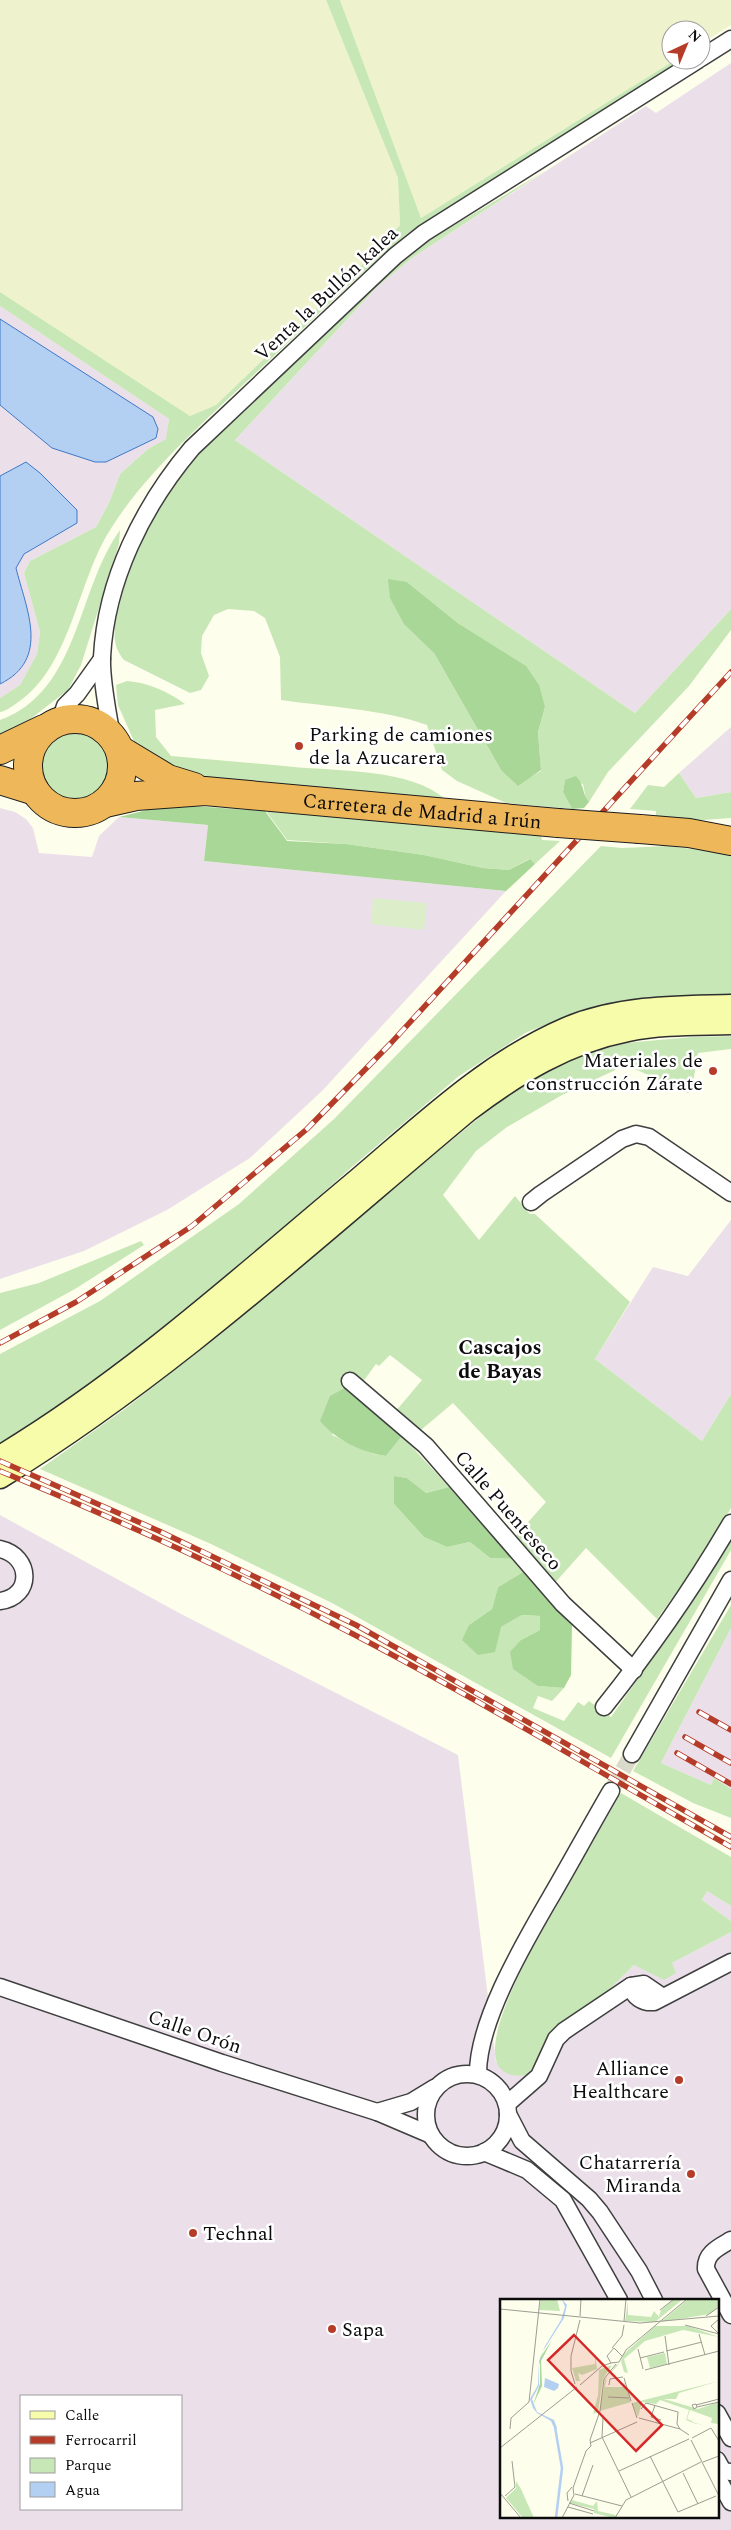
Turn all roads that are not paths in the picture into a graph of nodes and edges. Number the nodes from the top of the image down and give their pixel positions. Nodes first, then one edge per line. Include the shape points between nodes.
1 (731, 39) edge
2 (711, 52) edge
3 (682, 70) edge
4 (102, 659) junction
5 (55, 723) junction
6 (116, 743) junction
7 (0, 750) edge
8 (0, 780) edge
9 (205, 790) junction
10 (35, 791) junction
11 (105, 802) junction
12 (731, 827) edge
13 (689, 833) junction
14 (731, 841) edge
15 (731, 1006) edge
16 (731, 1023) edge
17 (731, 1193) edge
18 (531, 1202) dead end
19 (350, 1381) dead end
20 (0, 1456) edge
21 (0, 1477) edge
22 (731, 1523) edge
23 (0, 1549) edge
24 (731, 1580) edge
25 (0, 1600) edge
26 (634, 1670) junction
27 (604, 1707) dead end
28 (632, 1754) tunnel mouth
29 (611, 1791) tunnel mouth
30 (731, 1962) edge
31 (0, 1987) edge
32 (478, 2075) junction
33 (438, 2086) junction
34 (508, 2109) junction
35 (377, 2112) junction
36 (431, 2135) junction
37 (484, 2152) junction
38 (731, 2240) edge
39 (618, 2299) edge
40 (653, 2299) edge
41 (731, 2315) edge
42 (722, 2418) edge
43 (731, 2438) edge
44 (718, 2462) edge
45 (731, 2472) edge
46 (718, 2479) edge
47 (731, 2502) edge

1 - 2 street, Venta la Bullón kalea
3 - 4 street, Venta la Bullón kalea via 424,233 395,256 198,441 168,476 144,515 114,589
4 - 5 street
4 - 6 street
5 - 6 highway via 74,718 88,720 98,724
5 - 7 highway
5 - 10 highway via 36,738 28,755 28,774
6 - 9 highway via 168,779
6 - 11 highway via 122,759 120,779
8 - 10 highway
9 - 11 highway
9 - 13 highway, Carretera de Madrid a Irún, bridge
10 - 11 highway via 54,809 72,813 89,811
12 - 13 highway
13 - 14 highway
15 - 20 street via 670,1008 609,1016 568,1029 509,1059 456,1097 174,1333 82,1402
16 - 21 street via 629,1030 582,1042 532,1066 468,1110 160,1366 69,1433
17 - 18 street via 649,1137 636,1134 622,1140
19 - 26 street, Calle Puenteseco via 426,1446 563,1604
22 - 26 street via 699,1577
23 - 25 street via 16,1556 24,1578 17,1593
24 - 28 street
26 - 27 street
29 - 32 street via 516,1959 482,2042
30 - 34 street via 663,1997 644,1984 631,1986 564,2031 556,2039 539,2076
31 - 35 street, Calle Orón
32 - 33 street via 449,2077
32 - 34 street via 496,2086
33 - 35 street via 411,2102
33 - 36 street via 428,2100 426,2118
34 - 37 street via 506,2130 497,2143
34 - 40 street via 522,2141 600,2212
35 - 36 street, Calle Orón
36 - 37 street via 454,2154 469,2156
37 - 39 street via 527,2170 563,2200
38 - 41 street via 707,2257 706,2269
42 - 43 street
44 - 45 street via 723,2471
46 - 47 street

